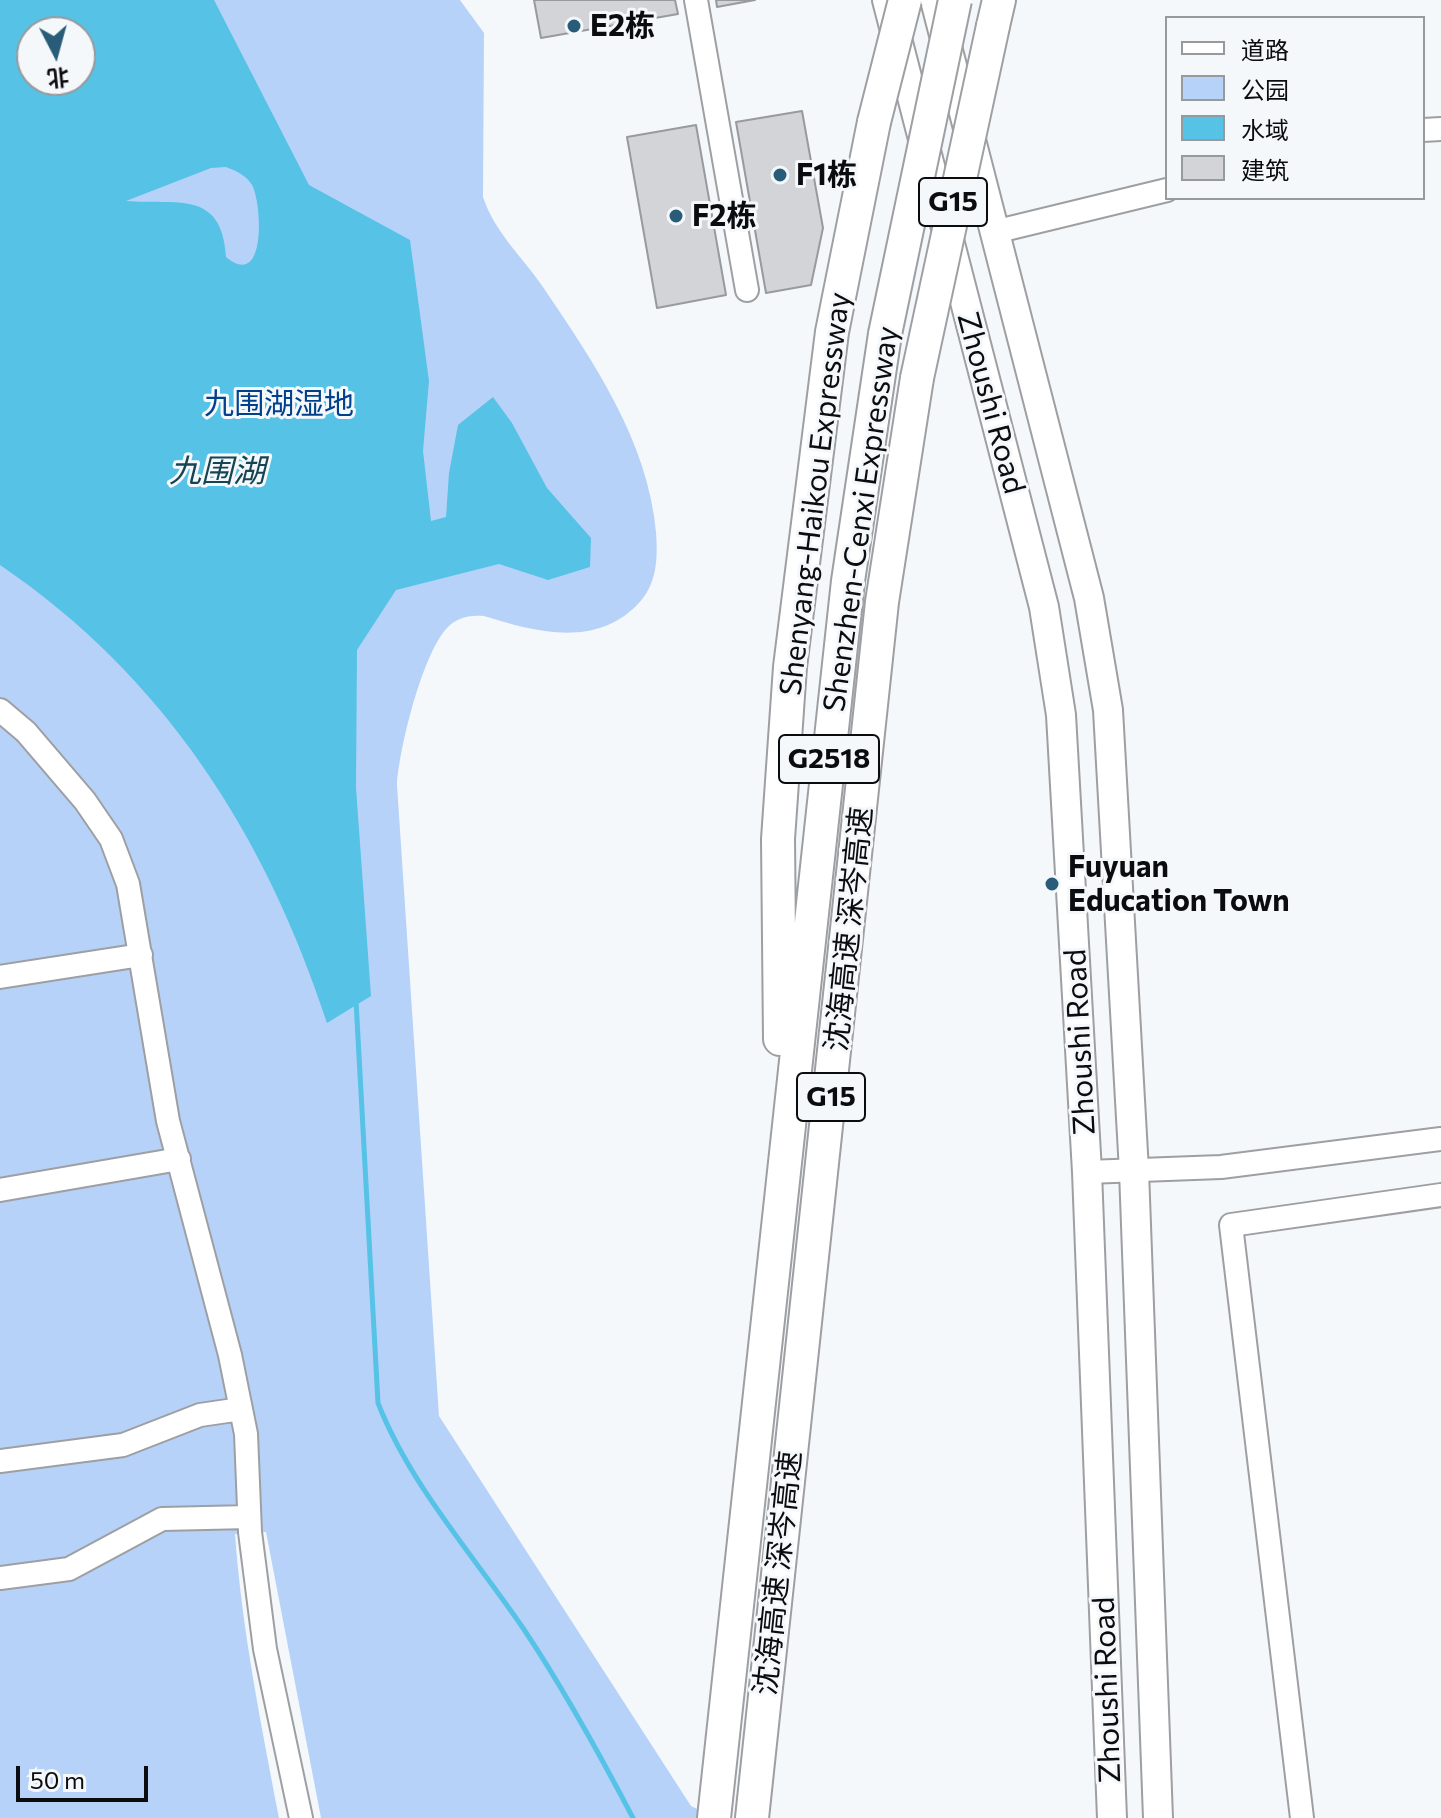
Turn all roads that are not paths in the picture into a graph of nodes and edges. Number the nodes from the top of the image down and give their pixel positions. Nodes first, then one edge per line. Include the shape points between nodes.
1 (696, 0) edge
2 (887, 0) edge
3 (905, 0) edge
4 (935, 0) edge
5 (955, 0) edge
6 (996, 13) edge
7 (1165, 190) edge
8 (994, 232) junction
9 (747, 290) dead end
10 (0, 710) edge
11 (141, 955) junction
12 (0, 977) edge
13 (1441, 1139) edge
14 (179, 1159) junction
15 (1134, 1171) junction
16 (1087, 1172) junction
17 (782, 1186) junction
18 (0, 1190) edge
19 (1441, 1195) edge
20 (241, 1409) junction
21 (0, 1461) edge
22 (249, 1517) junction
23 (0, 1578) edge
24 (714, 1815) edge
25 (752, 1817) edge
26 (301, 1818) edge
27 (1112, 1818) edge
28 (1158, 1818) edge
29 (1302, 1818) edge

1 - 9 street
2 - 16 main road, Zhoushi Road via 1044,607 1061,715
3 - 17 highway, Shenyang-Haikou Expressway / G15, bridge via 874,122 832,332 790,667 778,839
4 - 8 main road, Zhoushi Road
5 - 17 highway, Shenzhen-Cenxi Expressway / G2518, bridge via 885,334 854,535
6 - 25 highway, 沈海高速 深岑高速 / G15, bridge via 917,378 882,602
7 - 8 street
8 - 15 main road, Zhoushi Road via 1089,598 1108,710
10 - 11 street via 26,732 111,839 128,884
11 - 12 street
11 - 14 street
13 - 15 street via 1221,1167
14 - 18 street
14 - 20 street
15 - 16 street
15 - 28 main road, Zhoushi Road
16 - 27 main road, Zhoushi Road
17 - 24 highway, 沈海高速 深岑高速 / G15
19 - 29 street via 1231,1225
20 - 21 street via 200,1415 123,1445
20 - 22 street
22 - 23 street via 162,1519 69,1569
22 - 26 street via 265,1649

